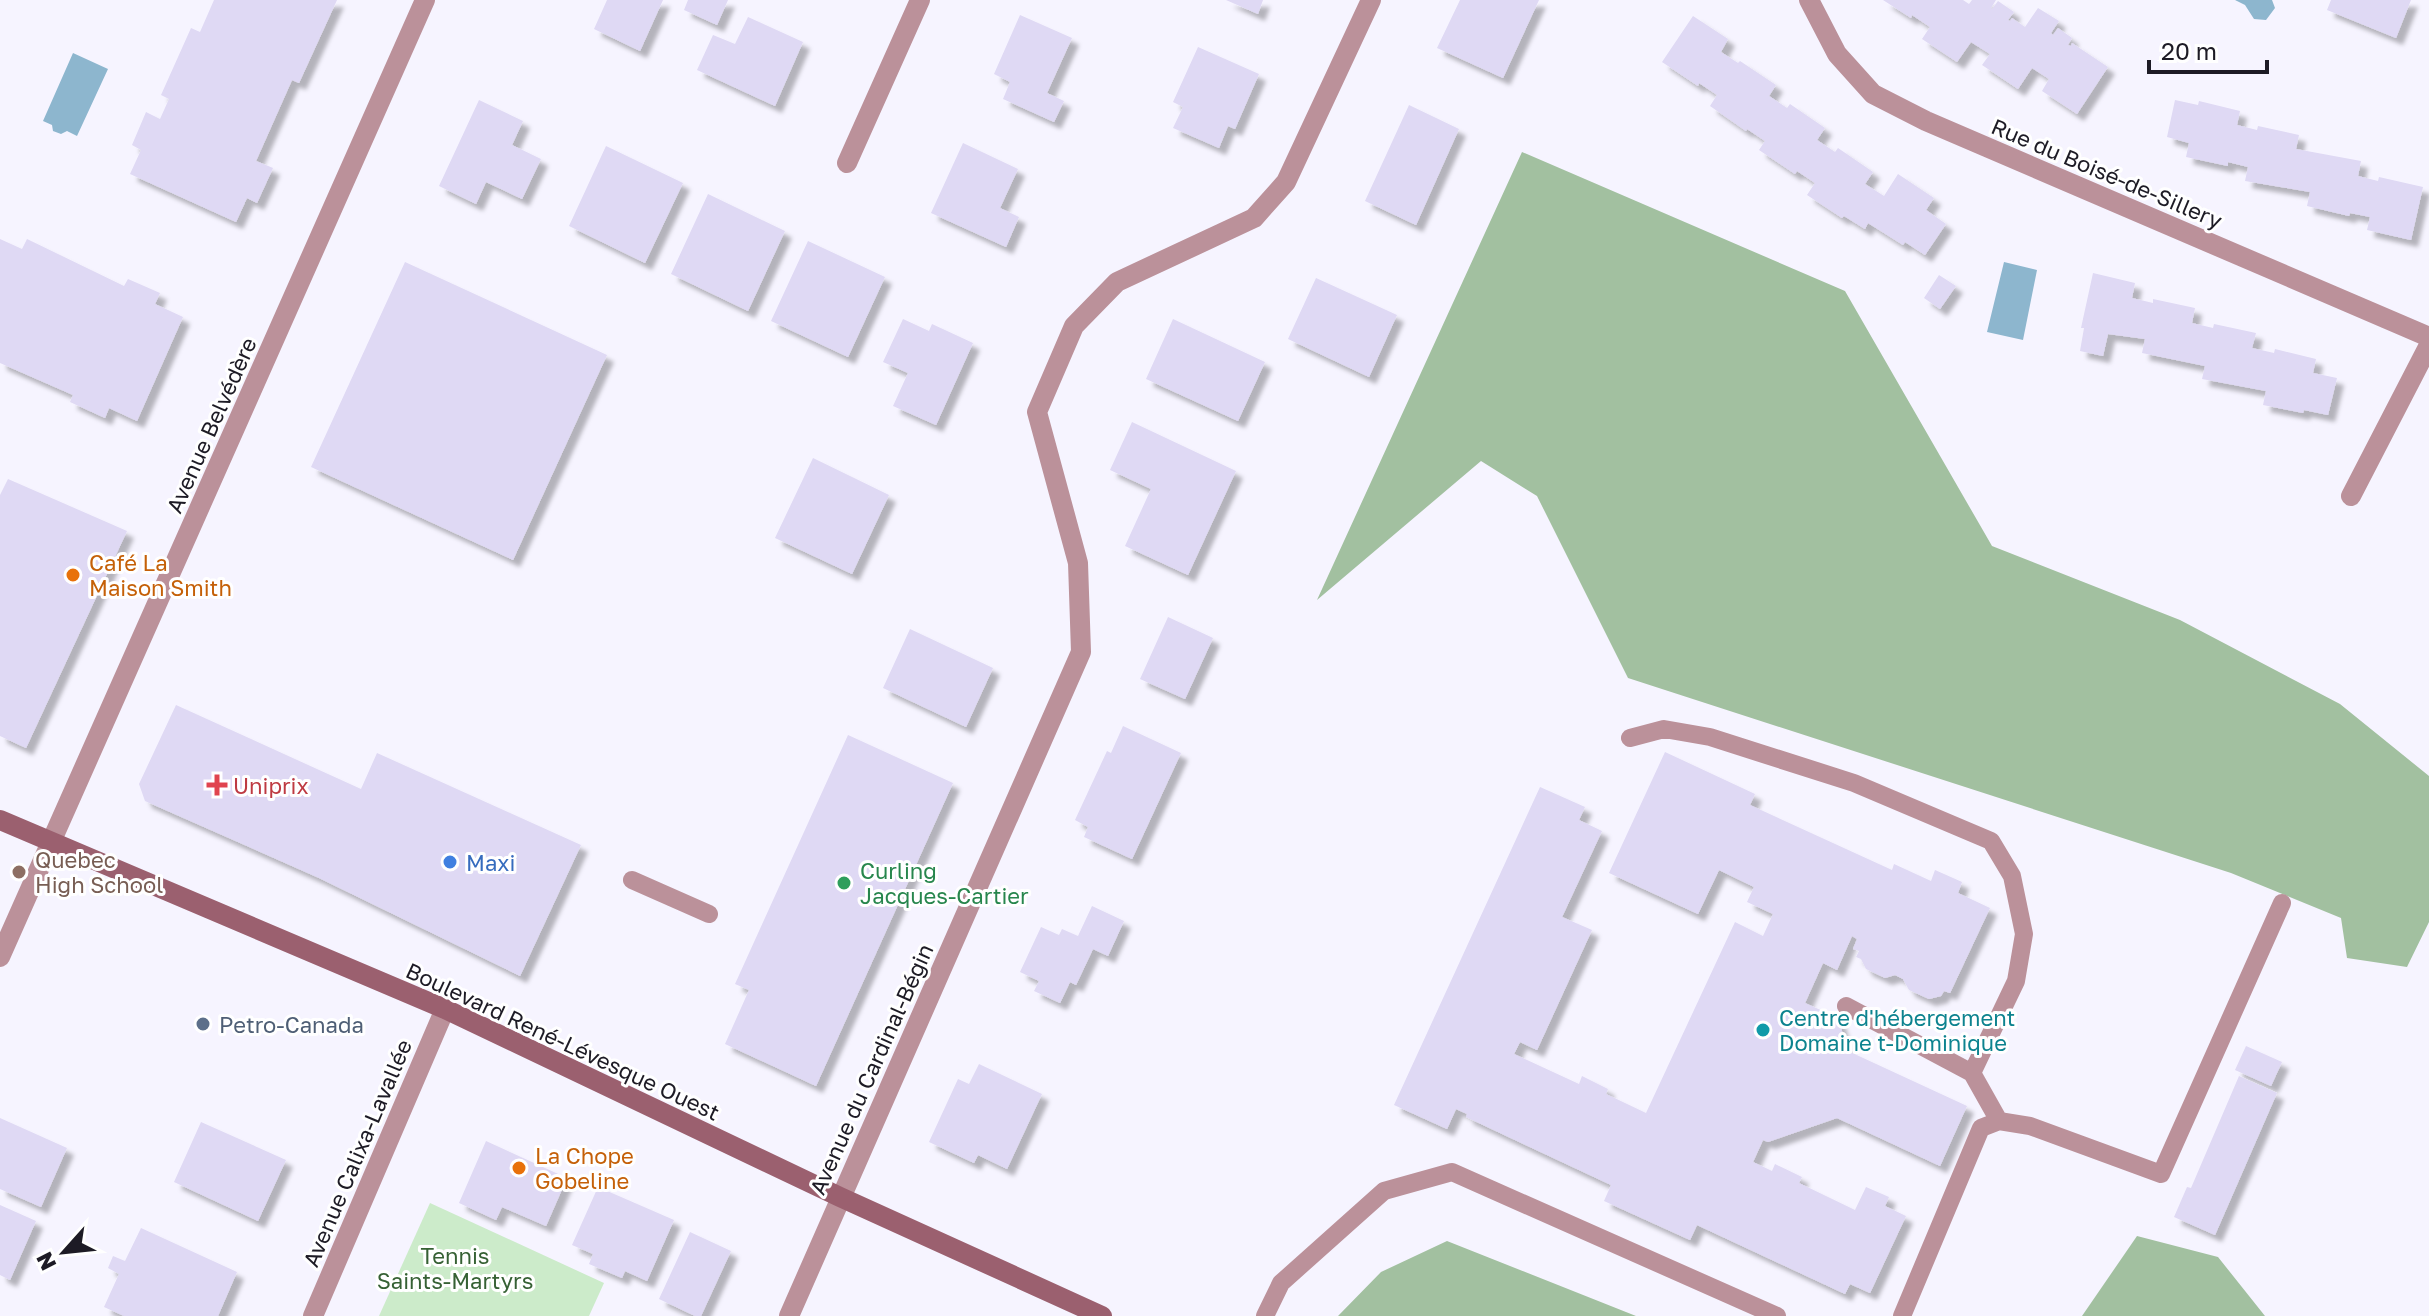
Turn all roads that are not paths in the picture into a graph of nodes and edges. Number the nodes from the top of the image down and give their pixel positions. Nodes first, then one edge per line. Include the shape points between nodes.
1 (425, 0) edge
2 (920, 0) edge
3 (1371, 0) edge
4 (1809, 0) edge
5 (847, 163) dead end
6 (2429, 337) edge
7 (2429, 345) edge
8 (2351, 496) dead end
9 (1630, 738) dead end
10 (0, 820) edge
11 (53, 842) junction
12 (632, 880) dead end
13 (2282, 903) dead end
14 (709, 914) dead end
15 (0, 957) edge
16 (1846, 1006) dead end
17 (445, 1009) junction
18 (1972, 1073) junction
19 (1999, 1121) junction
20 (840, 1197) junction
21 (313, 1316) edge
22 (789, 1316) edge
23 (1102, 1316) edge
24 (1265, 1316) edge
25 (1777, 1316) edge
26 (1902, 1316) edge

1 - 11 street, Avenue Belvédère
2 - 5 street
3 - 20 street, Avenue du Cardinal-Bégin via 1286,182 1254,218 1117,282 1074,326 1037,412 1078,563 1081,652
4 - 6 street, Rue du Boisé-de-Sillery via 1837,54 1873,94
7 - 8 street
9 - 18 lane via 1664,729 1710,737 1854,783 1991,841 2012,876 2024,934 2016,981
10 - 11 main road, Boulevard René-Lévesque Ouest
11 - 15 street, Avenue Belvédère
11 - 17 main road, Boulevard René-Lévesque Ouest
12 - 14 lane
13 - 19 lane via 2161,1174 2030,1126
16 - 18 lane
17 - 20 main road, Boulevard René-Lévesque Ouest
17 - 21 street, Avenue Calixa-Lavallée
18 - 19 lane
19 - 26 lane via 1981,1128
20 - 22 street, Avenue du Cardinal-Bégin
20 - 23 main road, Boulevard René-Lévesque Ouest
24 - 25 lane via 1281,1283 1384,1191 1452,1172

